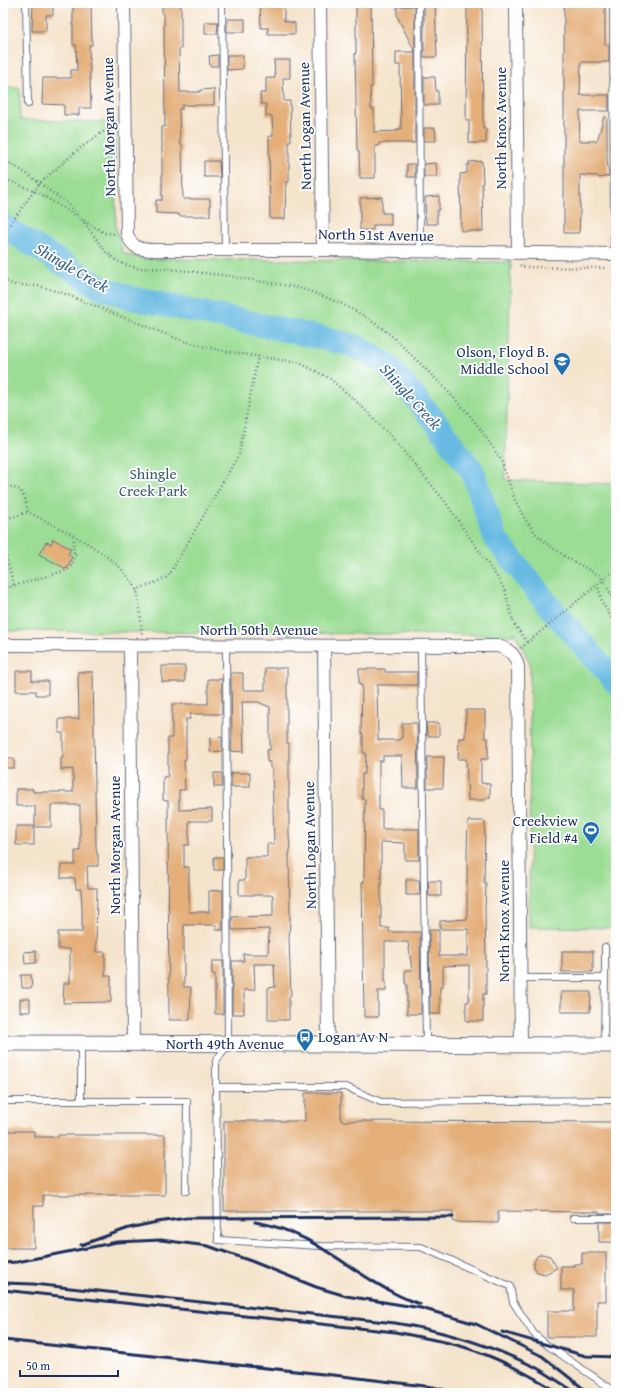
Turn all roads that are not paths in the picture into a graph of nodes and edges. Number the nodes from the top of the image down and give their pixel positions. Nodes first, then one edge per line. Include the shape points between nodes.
1 (26, 3) edge
2 (124, 3) edge
3 (222, 3) edge
4 (320, 3) edge
5 (419, 3) edge
6 (516, 3) edge
7 (613, 3) edge
8 (28, 104) dead end
9 (135, 246) joint
10 (323, 250) junction
11 (225, 251) junction
12 (420, 252) junction
13 (518, 252) junction
14 (615, 254) edge
15 (3, 645) edge
16 (136, 645) junction
17 (226, 645) junction
18 (324, 646) junction
19 (421, 646) junction
20 (518, 651) joint
21 (605, 947) dead end
22 (520, 978) junction
23 (605, 978) junction
24 (3, 1043) edge
25 (81, 1043) junction
26 (133, 1044) junction
27 (228, 1044) junction
28 (328, 1044) junction
29 (426, 1044) junction
30 (521, 1044) junction
31 (610, 1045) edge
32 (216, 1087) junction
33 (616, 1100) edge
34 (3, 1101) edge
35 (81, 1101) junction
36 (186, 1191) dead end
37 (573, 1218) dead end
38 (616, 1218) edge
39 (616, 1392) edge

1 - 8 lane
2 - 9 street, North Morgan Avenue via 127,234
3 - 11 lane
4 - 10 street, North Logan Avenue
5 - 12 lane
6 - 13 street, North Knox Avenue
7 - 14 lane
9 - 11 street, North 51st Avenue via 144,250
10 - 11 street, North 51st Avenue
10 - 12 street, North 51st Avenue
12 - 13 street, North 51st Avenue
13 - 14 street, North 51st Avenue
15 - 16 street, North 50th Avenue
16 - 17 street, North 50th Avenue
16 - 26 street, North Morgan Avenue
17 - 18 street, North 50th Avenue
17 - 27 lane
18 - 19 street, North 50th Avenue
18 - 28 street, North Logan Avenue
19 - 20 street, North 50th Avenue via 498,646
19 - 29 lane
20 - 22 street, North Knox Avenue
21 - 23 lane
22 - 23 lane
22 - 30 street, North Knox Avenue
23 - 31 lane
24 - 25 street, North 49th Avenue
25 - 26 street, North 49th Avenue
25 - 35 lane
26 - 27 street, North 49th Avenue
27 - 28 street, North 49th Avenue
27 - 32 lane via 216,1061
28 - 29 street, North 49th Avenue
29 - 30 street, North 49th Avenue
30 - 31 street, North 49th Avenue
32 - 33 lane via 346,1087 381,1102
32 - 39 lane via 218,1240 320,1246 421,1247 510,1286 513,1302 534,1334
34 - 35 lane
35 - 36 lane via 187,1101
37 - 38 lane

